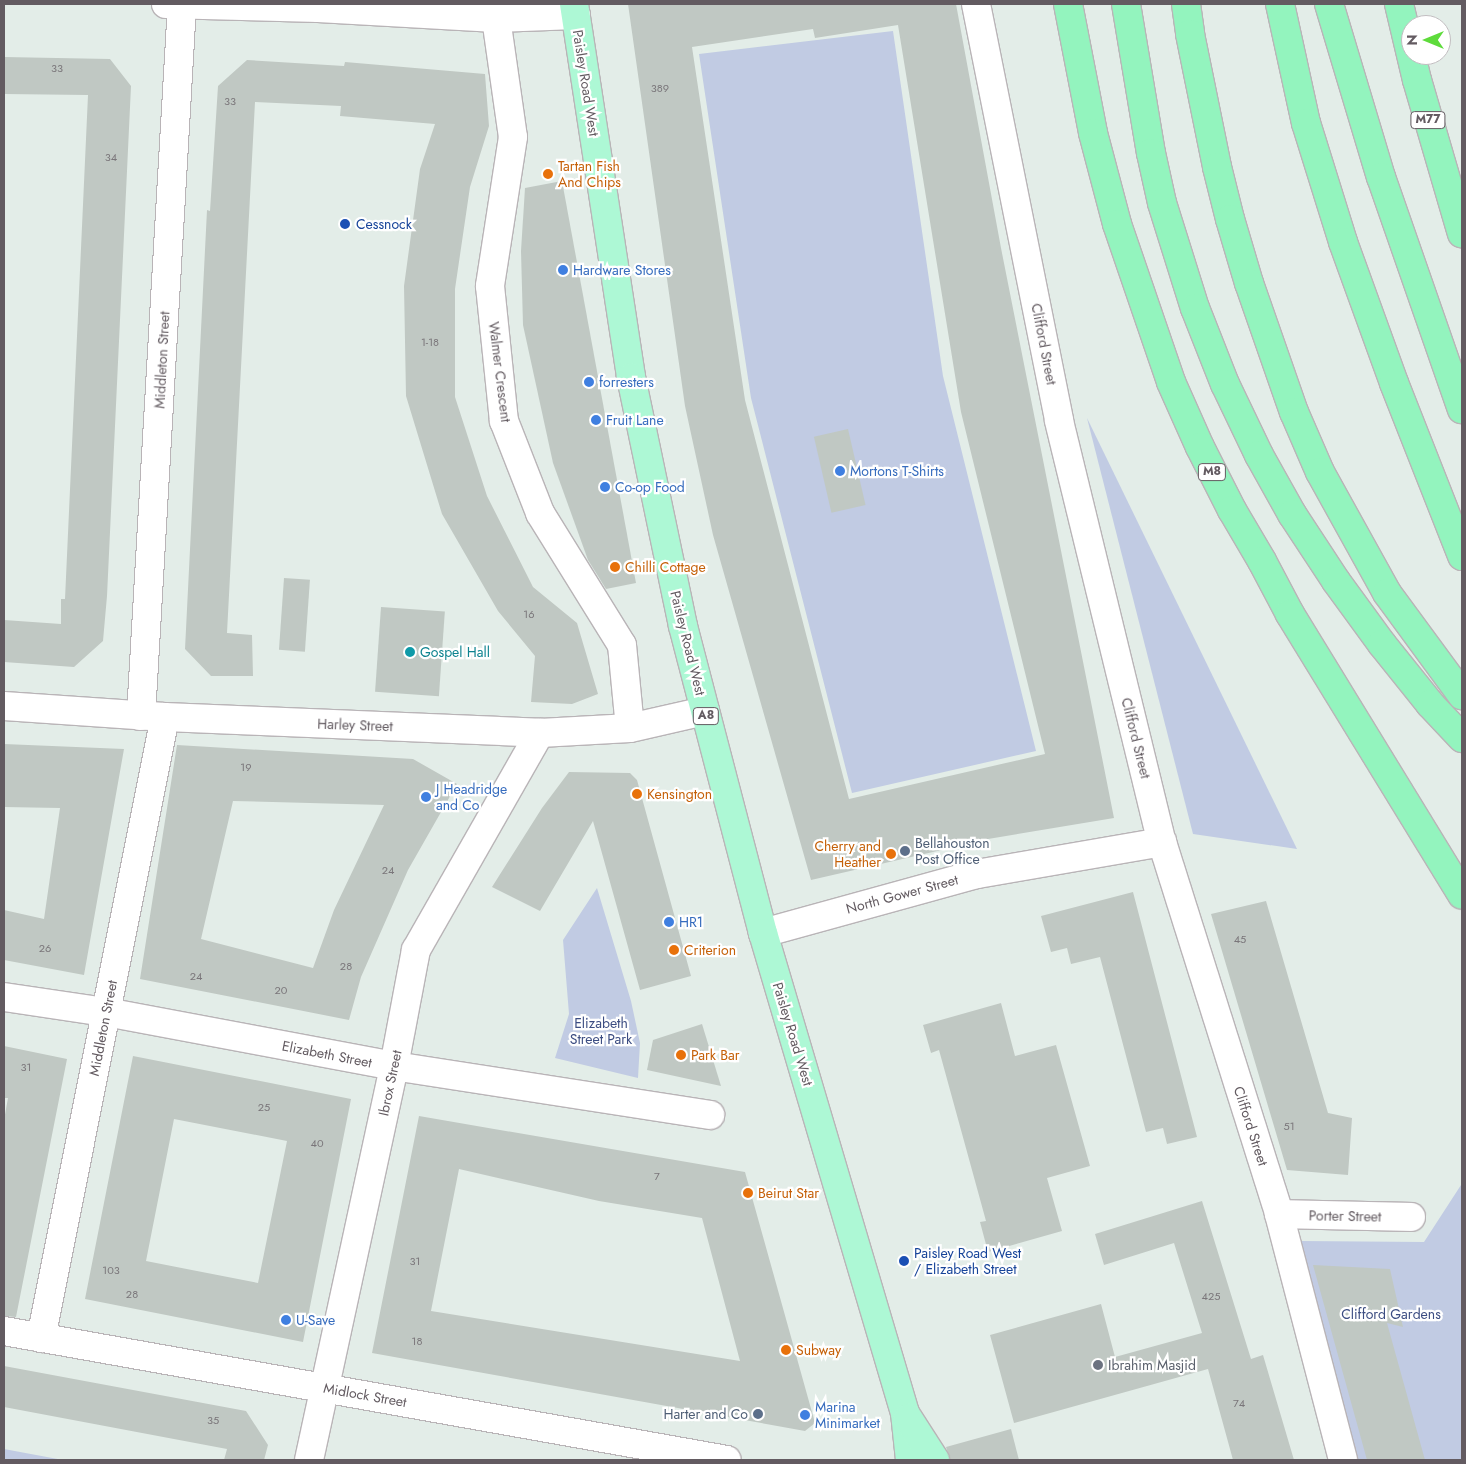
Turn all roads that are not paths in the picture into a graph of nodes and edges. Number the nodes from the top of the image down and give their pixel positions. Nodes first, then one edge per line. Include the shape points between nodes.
1 (166, 4) edge
2 (182, 4) edge
3 (976, 4) edge
4 (1068, 4) edge
5 (1126, 4) edge
6 (1186, 4) edge
7 (1280, 4) edge
8 (1329, 4) edge
9 (1399, 4) edge
10 (575, 9) edge
11 (496, 18) junction
12 (1462, 234) edge
13 (1462, 409) edge
14 (1462, 556) edge
15 (1462, 695) edge
16 (4, 706) edge
17 (705, 711) junction
18 (153, 717) junction
19 (630, 728) junction
20 (540, 733) junction
21 (1462, 738) edge
22 (1162, 842) junction
23 (1462, 895) edge
24 (763, 933) junction
25 (4, 997) edge
26 (106, 1012) junction
27 (394, 1066) junction
28 (710, 1115) dead end
29 (1279, 1214) junction
30 (1411, 1217) dead end
31 (4, 1331) edge
32 (41, 1338) junction
33 (325, 1387) junction
34 (905, 1413) junction
35 (309, 1460) edge
36 (727, 1460) edge
37 (910, 1460) edge
38 (936, 1460) edge
39 (1343, 1460) edge

1 - 2 street
2 - 11 street
2 - 18 street, Middleton Street
3 - 22 street, Clifford Street via 1059,421
4 - 23 highway, M8 via 1093,133 1117,224 1171,382 1232,510 1290,614
5 - 21 highway via 1150,153 1162,203 1194,308 1225,384 1292,514 1336,581 1394,659
6 - 15 highway via 1219,175 1249,283 1298,421 1320,472 1387,593
7 - 14 highway via 1306,123 1343,242
8 - 13 highway via 1381,177
9 - 12 highway, M77 via 1417,80
10 - 11 street
10 - 17 main road, Paisley Road West / A8 via 631,378 681,618
11 - 19 street, Walmer Crescent via 513,137 490,286 504,421 540,512 622,645
16 - 18 street, Harley Street
17 - 19 street, Harley Street
17 - 24 main road, Paisley Road West / A8
18 - 20 street, Harley Street
18 - 26 street, Middleton Street
19 - 20 street, Harley Street
20 - 27 street, Ibrox Street via 416,950
22 - 24 street, North Gower Street via 977,874
22 - 29 street, Clifford Street
24 - 34 main road, Paisley Road West / A8
25 - 26 street, Elizabeth Street
26 - 27 street, Elizabeth Street
26 - 32 street, Middleton Street
27 - 28 street, Elizabeth Street
27 - 33 street, Ibrox Street
29 - 30 street, Porter Street
29 - 39 street, Clifford Street
31 - 32 street, Midlock Street
32 - 33 street, Midlock Street
33 - 35 street, Ibrox Street
33 - 36 street, Midlock Street
34 - 37 main road, Paisley Road West
34 - 38 main road, Paisley Road West

